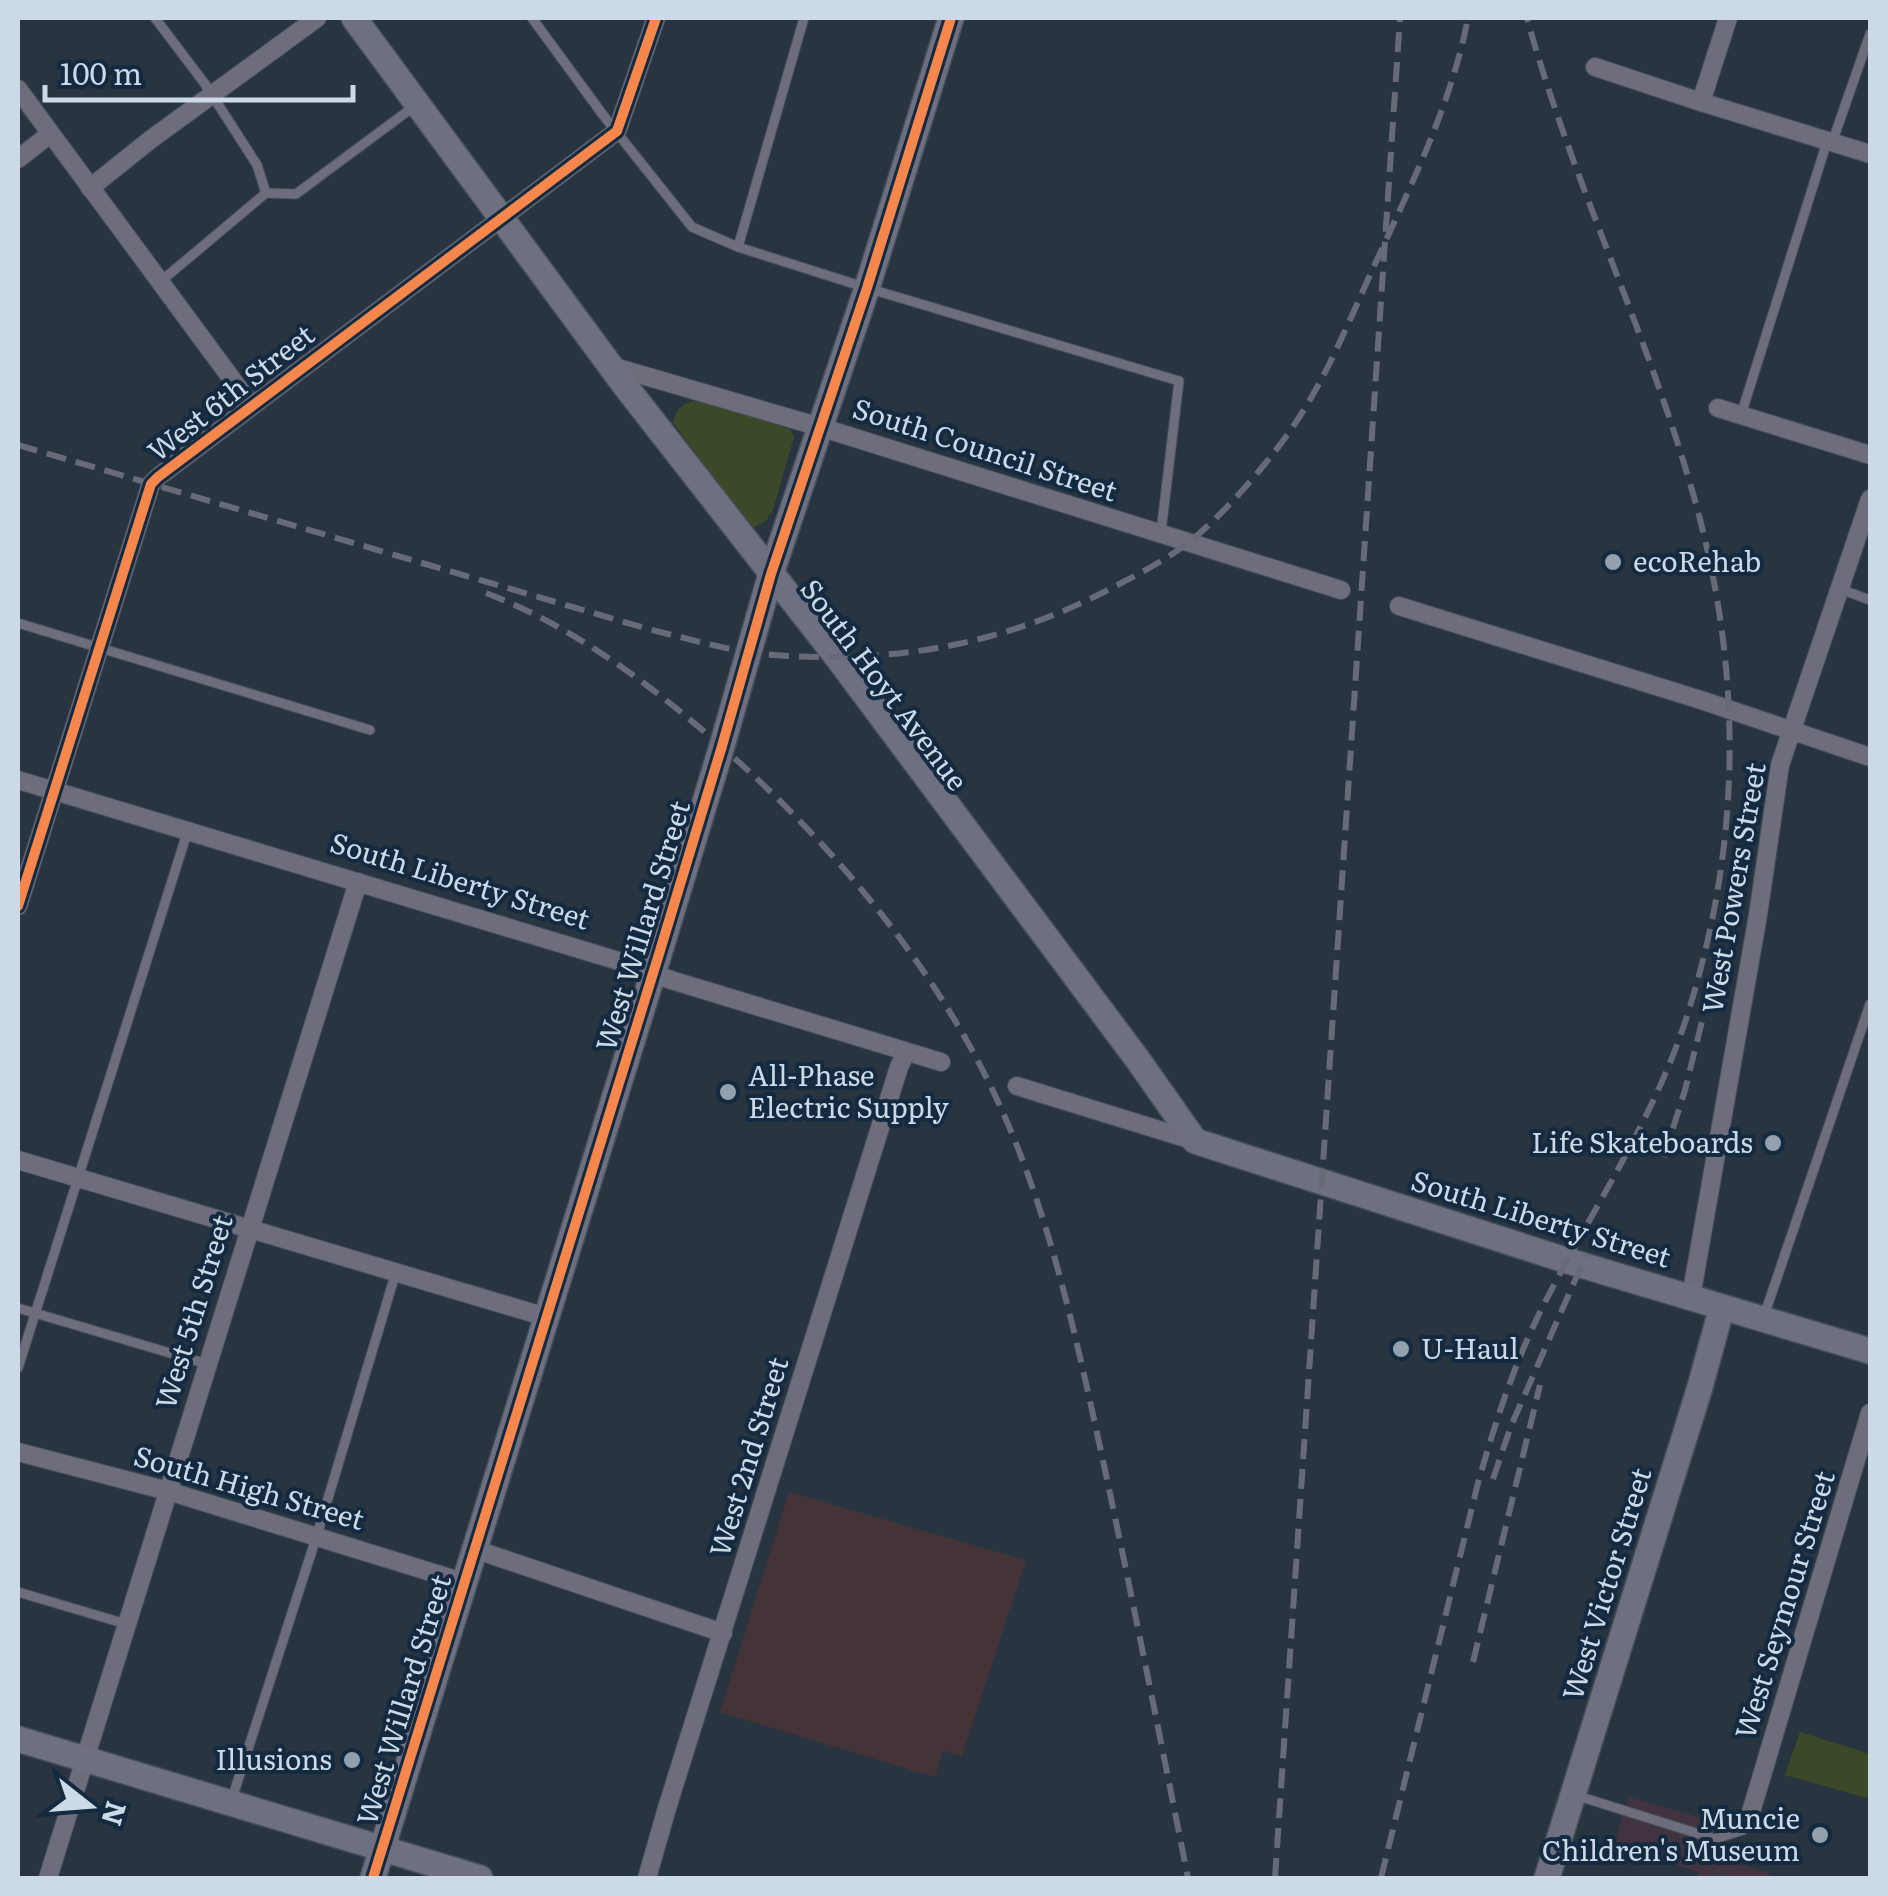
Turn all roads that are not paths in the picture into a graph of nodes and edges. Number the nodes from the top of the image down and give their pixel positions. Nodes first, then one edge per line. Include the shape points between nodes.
1 (155, 18) edge
2 (317, 18) edge
3 (354, 18) edge
4 (532, 18) edge
5 (656, 18) edge
6 (804, 18) edge
7 (952, 18) edge
8 (1728, 18) edge
9 (1870, 34) edge
10 (1595, 67) dead end
11 (18, 89) edge
12 (212, 96) junction
13 (1700, 102) junction
14 (418, 104) junction
15 (617, 132) junction
16 (50, 134) junction
17 (1832, 142) junction
18 (1870, 154) edge
19 (18, 160) edge
20 (90, 188) junction
21 (266, 193) junction
22 (503, 218) junction
23 (738, 247) junction
24 (160, 282) junction
25 (867, 288) junction
26 (611, 366) junction
27 (251, 405) junction
28 (1718, 408) dead end
29 (1740, 415) junction
30 (820, 427) junction
31 (1870, 456) edge
32 (1870, 499) edge
33 (1160, 535) junction
34 (771, 574) junction
35 (1840, 589) junction
36 (1341, 590) dead end
37 (1870, 600) edge
38 (1399, 606) dead end
39 (18, 624) edge
40 (98, 649) junction
41 (370, 730) dead end
42 (1792, 731) junction
43 (1870, 757) edge
44 (18, 780) edge
45 (53, 792) junction
46 (188, 830) junction
47 (358, 882) junction
48 (18, 906) edge
49 (652, 973) junction
50 (1870, 1004) edge
51 (906, 1052) junction
52 (941, 1062) dead end
53 (1017, 1086) dead end
54 (1195, 1141) junction
55 (18, 1160) edge
56 (79, 1178) junction
57 (249, 1229) junction
58 (396, 1272) junction
59 (1691, 1297) junction
60 (1722, 1307) junction
61 (18, 1308) edge
62 (35, 1314) junction
63 (546, 1317) junction
64 (1763, 1319) junction
65 (1870, 1351) edge
66 (207, 1364) junction
67 (18, 1368) edge
68 (1870, 1413) edge
69 (18, 1452) edge
70 (168, 1490) junction
71 (317, 1535) junction
72 (474, 1549) junction
73 (464, 1582) junction
74 (18, 1592) edge
75 (126, 1624) junction
76 (723, 1632) junction
77 (18, 1740) edge
78 (85, 1760) junction
79 (1572, 1794) junction
80 (230, 1804) junction
81 (1751, 1812) joint
82 (382, 1848) junction
83 (48, 1878) edge
84 (373, 1878) edge
85 (480, 1878) edge
86 (647, 1878) edge
87 (1547, 1878) edge

1 - 12 lane
2 - 12 street
3 - 14 main road, South Hoyt Avenue
4 - 15 lane
5 - 15 street
6 - 23 lane
7 - 25 main road, West Willard Street
8 - 13 street
9 - 17 lane
10 - 13 street
11 - 16 street
12 - 20 street
12 - 21 lane via 257,164
13 - 17 street
14 - 21 lane via 296,194
14 - 22 main road, South Hoyt Avenue
15 - 22 street
15 - 23 lane via 692,227
16 - 19 street
16 - 20 street
17 - 18 street
17 - 29 lane via 1824,148
20 - 24 street
21 - 24 lane
22 - 26 main road, South Hoyt Avenue
22 - 27 street, West 6th Street
23 - 25 lane
24 - 27 street
25 - 30 main road, West Willard Street
25 - 33 lane via 1179,381
26 - 30 street, South Council Street
26 - 34 main road, South Hoyt Avenue
27 - 40 street, West 6th Street via 151,484
28 - 29 street
29 - 31 street
30 - 33 street, South Council Street
30 - 34 main road, West Willard Street
32 - 35 street, West Powers Street
33 - 36 street, South Council Street
34 - 49 main road, West Willard Street
34 - 54 main road, South Hoyt Avenue
35 - 37 lane
35 - 42 street, West Powers Street
38 - 42 street
39 - 40 lane
40 - 41 lane
40 - 45 street, West 6th Street
42 - 43 street
42 - 59 street, West Powers Street via 1780,766
44 - 45 street, South Liberty Street
45 - 46 street, South Liberty Street
45 - 48 street, West 6th Street
46 - 47 street, South Liberty Street
46 - 56 lane
47 - 49 street, South Liberty Street
47 - 57 street, West 5th Street
49 - 51 street, South Liberty Street
49 - 63 main road, West Willard Street
50 - 64 lane
51 - 52 street, South Liberty Street
51 - 76 street, West 2nd Street
53 - 54 street
54 - 59 main road, South Liberty Street
55 - 56 street
56 - 57 street
56 - 62 lane
57 - 58 street
57 - 66 street, West 5th Street
58 - 63 street
58 - 71 lane
59 - 60 main road, South Liberty Street
60 - 64 main road, South Liberty Street
60 - 79 main road, West Victor Street
61 - 62 lane
62 - 66 lane
62 - 67 lane
63 - 72 main road, West Willard Street
64 - 65 main road, South Liberty Street
66 - 70 street, West 5th Street
68 - 81 street, West Seymour Street
69 - 70 street, South High Street
70 - 71 street, South High Street
70 - 75 street, West 5th Street
71 - 73 street, South High Street
71 - 80 lane
72 - 73 main road, West Willard Street
72 - 76 street
73 - 82 main road, West Willard Street
74 - 75 lane
75 - 78 street, West 5th Street
76 - 86 street, West 2nd Street
77 - 78 main road
78 - 80 main road
78 - 83 street, West 5th Street
79 - 81 lane via 1716,1839 1742,1830
79 - 87 main road, West Victor Street
80 - 82 main road
82 - 84 main road, West Willard Street
82 - 85 main road

